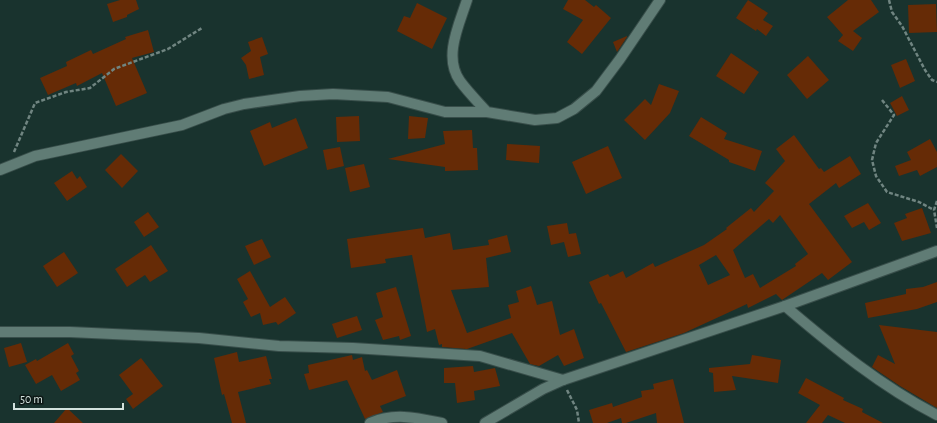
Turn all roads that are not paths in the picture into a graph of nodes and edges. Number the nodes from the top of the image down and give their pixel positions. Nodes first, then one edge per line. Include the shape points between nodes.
1 (466, 0) edge
2 (660, 0) edge
3 (487, 112) junction
4 (4, 169) edge
5 (937, 251) edge
6 (785, 306) junction
7 (0, 332) edge
8 (563, 380) junction
9 (937, 415) edge
10 (370, 423) edge
11 (442, 423) edge
12 (485, 423) edge

1 - 3 street via 453,49 453,65 460,80
2 - 3 street via 596,90 574,109 557,118 535,120
3 - 4 street via 444,112 388,97 354,94 267,100 224,109 182,124 35,156
5 - 6 street
6 - 8 street
6 - 9 street via 855,362 924,409
7 - 8 street via 192,337 285,346 480,356
8 - 12 street
10 - 11 street via 397,416

